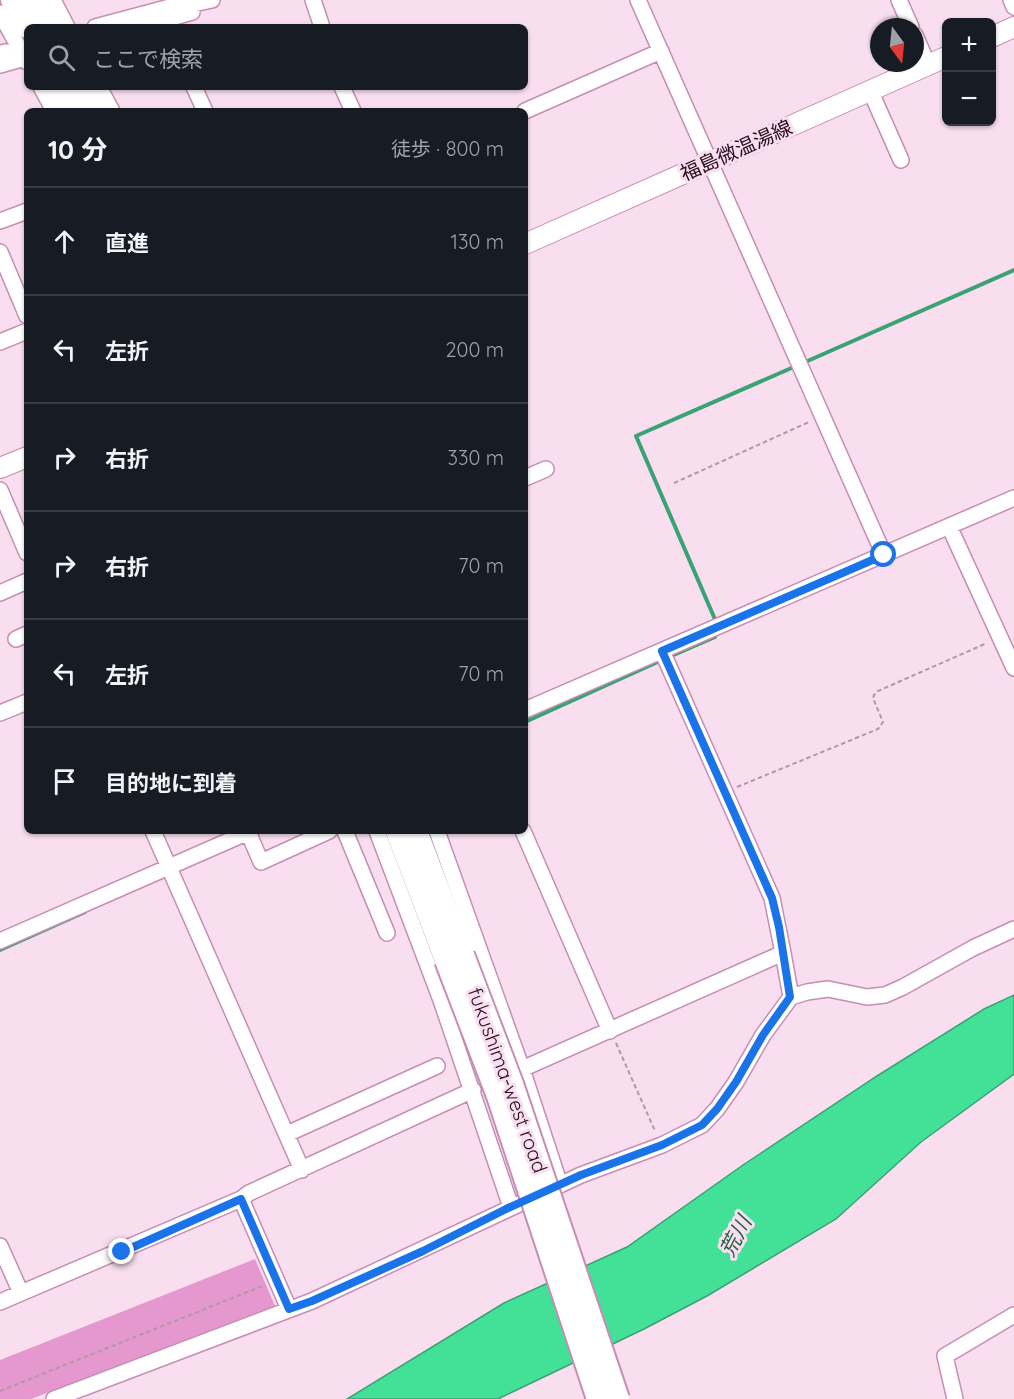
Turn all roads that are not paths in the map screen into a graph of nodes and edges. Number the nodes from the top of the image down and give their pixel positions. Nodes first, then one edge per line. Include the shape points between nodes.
1 (12, 0) edge
2 (34, 0) edge
3 (53, 0) edge
4 (212, 0) edge
5 (313, 0) edge
6 (638, 0) edge
7 (899, 0) edge
8 (1011, 0) edge
9 (192, 2) edge
10 (1014, 7) edge
11 (0, 13) edge
12 (907, 18) edge
13 (25, 24) edge
14 (47, 24) edge
15 (65, 24) edge
16 (106, 24) edge
17 (167, 24) edge
18 (321, 24) edge
19 (1014, 27) edge
20 (996, 35) edge
21 (661, 51) junction
22 (24, 56) edge
23 (924, 56) edge
24 (2, 57) edge
25 (942, 59) edge
26 (24, 60) edge
27 (928, 65) junction
28 (43, 90) edge
29 (63, 90) edge
30 (84, 90) edge
31 (101, 90) edge
32 (195, 90) edge
33 (343, 90) edge
34 (870, 90) junction
35 (52, 108) edge
36 (72, 108) edge
37 (93, 108) edge
38 (110, 108) edge
39 (204, 108) edge
40 (352, 108) edge
41 (528, 110) edge
42 (901, 160) dead end
43 (710, 161) junction
44 (24, 212) edge
45 (0, 221) edge
46 (528, 243) edge
47 (0, 252) edge
48 (24, 309) edge
49 (24, 332) edge
50 (0, 342) edge
51 (24, 458) edge
52 (0, 468) edge
53 (546, 468) dead end
54 (528, 477) edge
55 (0, 490) edge
56 (1014, 498) edge
57 (949, 526) junction
58 (24, 546) edge
59 (884, 555) junction
60 (24, 582) edge
61 (0, 593) edge
62 (662, 651) junction
63 (1014, 668) edge
64 (24, 703) edge
65 (528, 709) edge
66 (0, 713) edge
67 (154, 834) edge
68 (244, 834) edge
69 (250, 834) edge
70 (322, 834) edge
71 (346, 834) edge
72 (378, 834) edge
73 (398, 834) edge
74 (417, 834) edge
75 (438, 834) edge
76 (524, 834) edge
77 (169, 867) junction
78 (1014, 929) edge
79 (387, 933) dead end
80 (0, 941) edge
81 (783, 953) junction
82 (454, 957) junction
83 (790, 997) junction
84 (610, 1030) junction
85 (437, 1066) dead end
86 (522, 1069) junction
87 (473, 1090) junction
88 (286, 1134) junction
89 (302, 1170) junction
90 (560, 1185) junction
91 (241, 1199) junction
92 (511, 1207) junction
93 (0, 1246) edge
94 (21, 1293) junction
95 (0, 1302) edge
96 (289, 1309) junction
97 (1014, 1315) edge
98 (54, 1399) edge
99 (598, 1399) edge
100 (618, 1399) edge
101 (955, 1399) edge

1 - 13 highway
2 - 14 highway
3 - 15 street
4 - 9 street
5 - 18 street
6 - 21 street
7 - 12 street
8 - 10 street
9 - 16 street
9 - 17 street via 192,12
11 - 22 street
19 - 20 main road
21 - 41 street
21 - 43 street
23 - 27 street
24 - 26 street
25 - 27 main road, 福島微温湯線
27 - 34 main road, 福島微温湯線
28 - 35 street
29 - 36 highway
30 - 37 highway
31 - 38 street
32 - 39 street
33 - 40 street
34 - 42 street
34 - 43 main road, 福島微温湯線
43 - 46 main road, 福島微温湯線
43 - 59 street
44 - 45 street
47 - 48 street
49 - 50 street
51 - 52 main road
53 - 54 street
55 - 58 street
56 - 57 street
57 - 59 street
57 - 63 street
59 - 62 street
60 - 61 street
62 - 65 street
62 - 81 street via 772,898
64 - 66 street
67 - 77 street
68 - 77 street
69 - 70 street via 261,862
71 - 79 street
72 - 87 street
73 - 82 highway, fukushima-west road
74 - 82 highway, fukushima-west road
75 - 86 street
76 - 84 street
77 - 80 street
77 - 88 street
78 - 83 street via 885,995 867,997 828,989
81 - 83 street
81 - 84 street
82 - 99 highway, fukushima-west road, bridge
82 - 100 highway, fukushima-west road, bridge via 512,1084
83 - 90 street via 730,1091 702,1125
84 - 86 street
85 - 88 street
86 - 90 street
87 - 89 street
87 - 92 street
88 - 89 street
89 - 91 street
90 - 92 street
91 - 94 street
91 - 96 street
92 - 96 street via 423,1251
93 - 94 street
94 - 95 street
96 - 98 street
97 - 101 street via 945,1356

